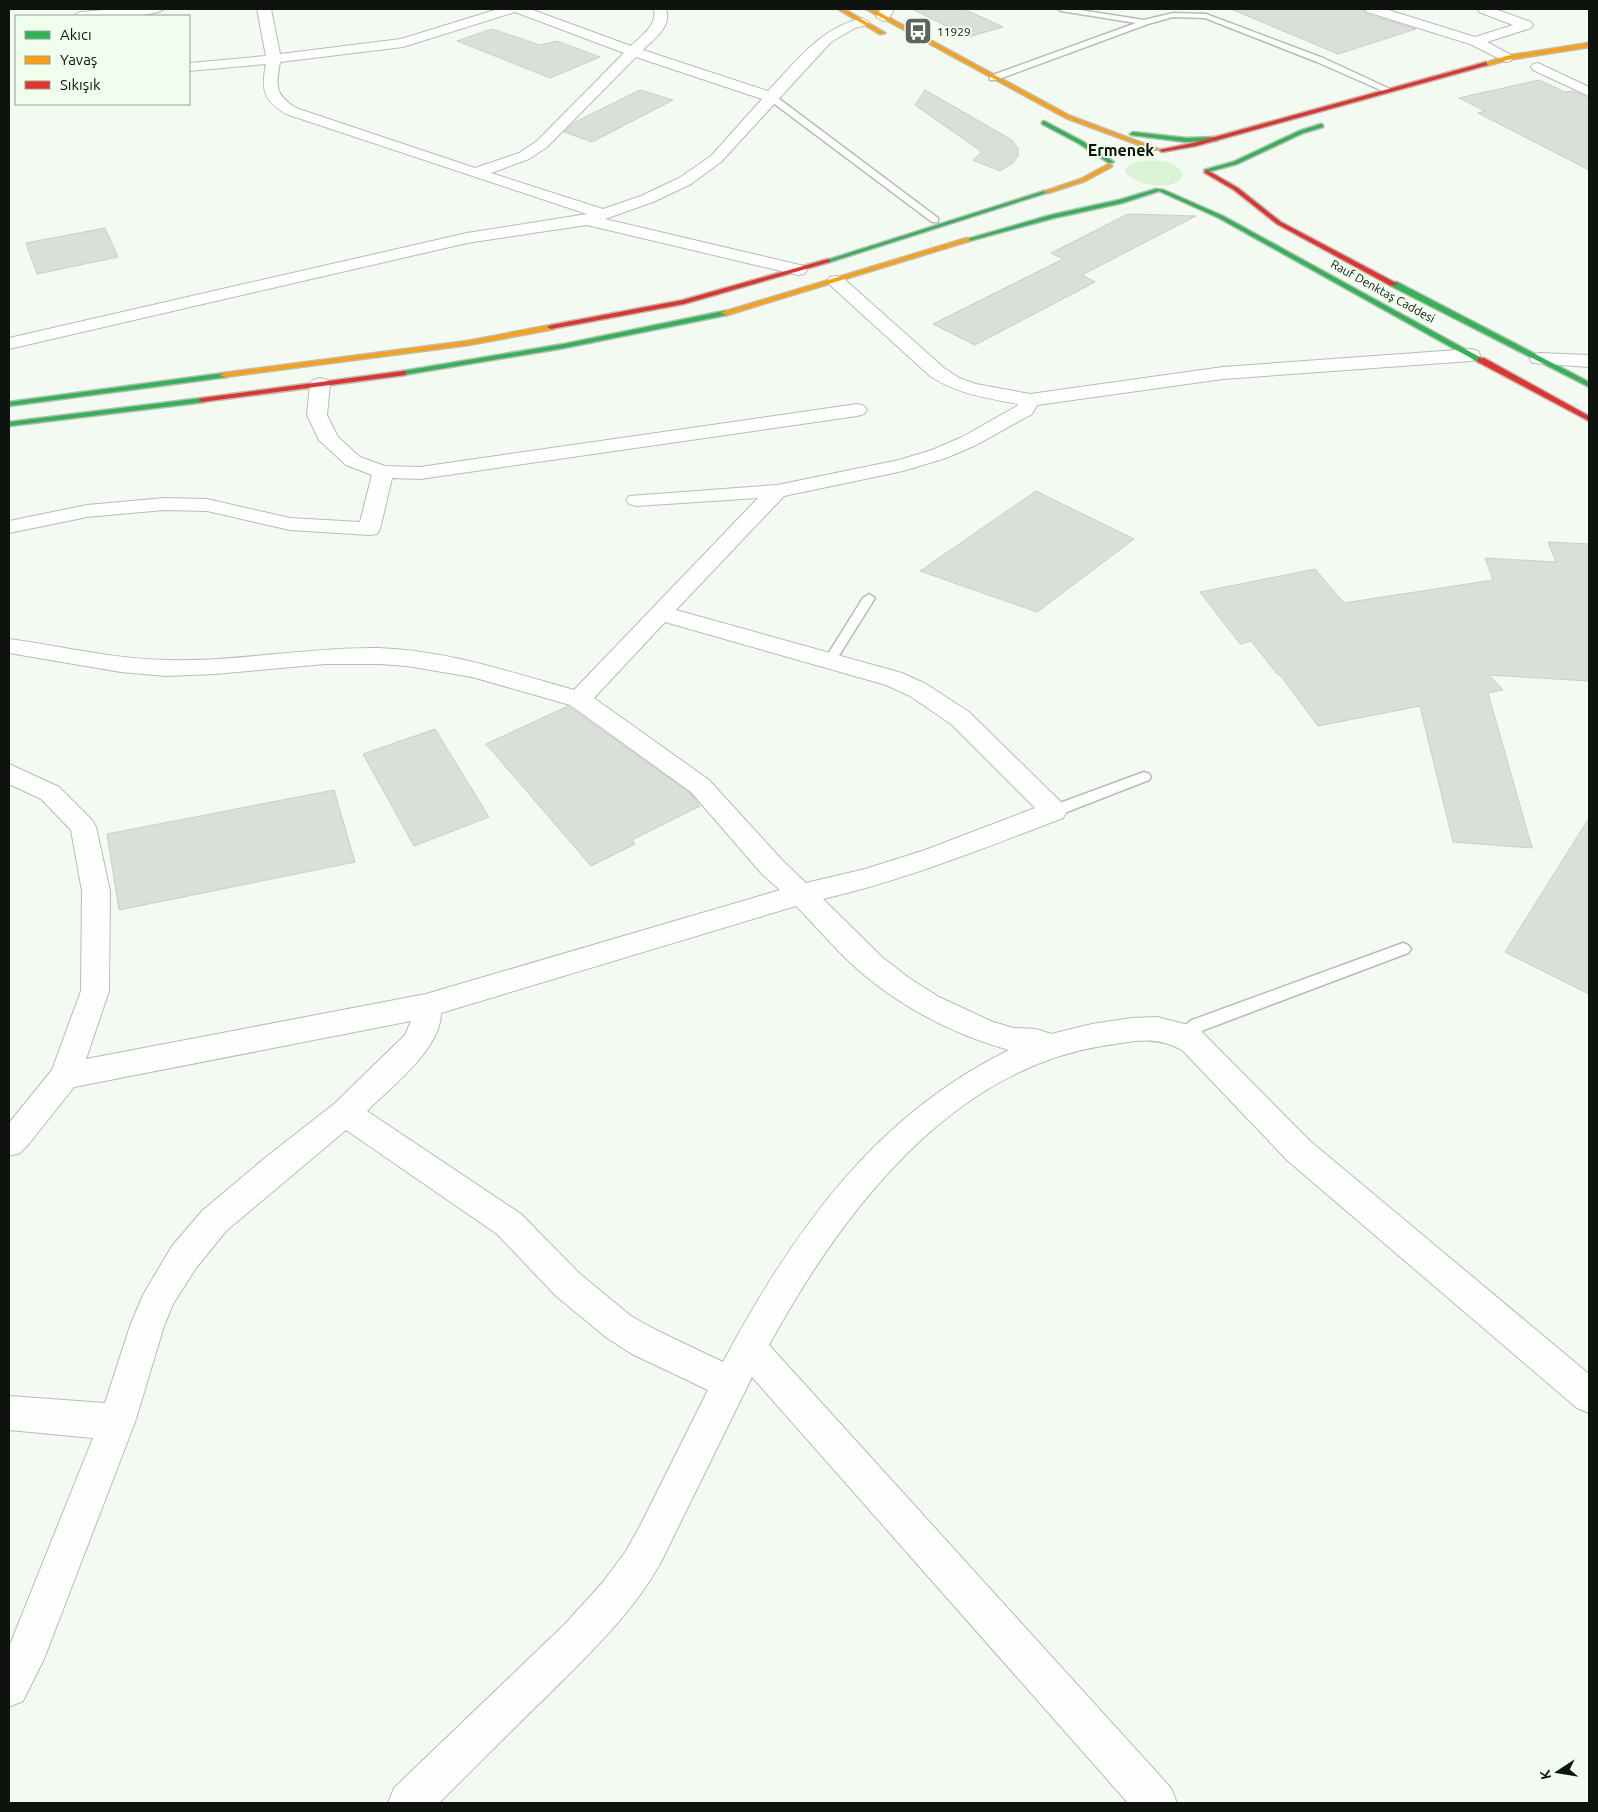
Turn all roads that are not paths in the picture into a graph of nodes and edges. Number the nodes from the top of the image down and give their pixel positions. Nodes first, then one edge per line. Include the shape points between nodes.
1 (156, 9) edge
2 (264, 9) edge
3 (511, 9) edge
4 (519, 9) edge
5 (660, 9) edge
6 (840, 9) edge
7 (1060, 9) edge
8 (1372, 9) edge
9 (1484, 9) edge
10 (885, 13) edge
11 (93, 15) edge
12 (865, 15) edge
13 (1145, 22) junction
14 (896, 41) dead end
15 (1475, 41) junction
16 (1589, 45) edge
17 (634, 52) junction
18 (1506, 58) junction
19 (274, 59) junction
20 (1560, 63) dead end
21 (190, 67) edge
22 (1533, 68) joint
23 (993, 78) junction
24 (1388, 90) junction
25 (1589, 92) edge
26 (770, 97) junction
27 (1031, 116) dead end
28 (1068, 117) junction
29 (1329, 123) dead end
30 (1216, 138) junction
31 (1159, 149) junction
32 (1117, 158) junction
33 (475, 173) junction
34 (1206, 175) junction
35 (1114, 176) dead end
36 (1132, 186) dead end
37 (1184, 189) dead end
38 (1159, 191) junction
39 (603, 214) junction
40 (587, 220) junction
41 (935, 220) dead end
42 (798, 270) junction
43 (836, 281) junction
44 (9, 344) edge
45 (1471, 356) junction
46 (1539, 359) junction
47 (1589, 361) edge
48 (320, 384) junction
49 (1589, 385) edge
50 (1030, 400) junction
51 (9, 404) edge
52 (857, 410) dead end
53 (1589, 419) edge
54 (9, 424) edge
55 (383, 472) junction
56 (777, 492) junction
57 (636, 500) dead end
58 (9, 527) edge
59 (870, 598) dead end
60 (659, 613) junction
61 (9, 646) edge
62 (829, 662) junction
63 (579, 698) junction
64 (9, 773) edge
65 (1144, 777) dead end
66 (1054, 811) junction
67 (801, 894) junction
68 (1402, 949) dead end
69 (426, 1006) junction
70 (1184, 1035) junction
71 (1050, 1046) junction
72 (65, 1076) junction
73 (345, 1113) junction
74 (9, 1143) edge
75 (749, 1348) junction
76 (730, 1383) junction
77 (1589, 1396) edge
78 (9, 1413) edge
79 (117, 1422) junction
80 (9, 1687) edge
81 (408, 1803) edge
82 (1156, 1803) edge

1 - 11 street
2 - 19 street
3 - 19 street via 403,43
4 - 17 street
5 - 17 street via 660,26
6 - 12 main road
7 - 13 lane
8 - 15 street
9 - 15 street via 1526,24
10 - 12 main road
10 - 23 main road
12 - 14 main road
12 - 26 street via 826,39
13 - 23 lane
13 - 24 lane via 1173,15 1206,16
15 - 18 street
16 - 18 main road
17 - 26 street
17 - 33 street via 534,151
18 - 24 main road
19 - 21 street
19 - 33 street via 268,87 283,107
20 - 22 main road
22 - 25 street
23 - 28 main road
24 - 30 main road
26 - 39 street via 716,159 686,181
26 - 41 lane
27 - 32 main road
28 - 30 main road via 1129,134 1186,140
28 - 31 main road
29 - 34 main road via 1301,132
30 - 31 main road via 1194,145
31 - 32 main road
31 - 34 main road, Rauf Denktaş Caddesi via 1196,160
32 - 35 main road
32 - 42 main road via 1083,180
33 - 39 street
34 - 46 main road, Rauf Denktaş Caddesi via 1236,190 1295,232
36 - 38 main road
37 - 38 main road
38 - 43 main road via 948,245
38 - 45 main road, Rauf Denktaş Caddesi via 1221,217
39 - 40 street
40 - 42 street
40 - 44 street via 466,238
42 - 51 main road via 684,302 468,343
43 - 48 main road via 740,309 623,336 489,360
43 - 50 street via 952,382
45 - 50 street via 1223,373
45 - 53 main road, Rauf Denktaş Caddesi
46 - 47 street
46 - 49 main road, Rauf Denktaş Caddesi
48 - 54 main road
48 - 55 street via 317,415 329,440 353,460
50 - 56 street via 1024,410 969,441 938,454 903,465
52 - 55 street via 420,472
55 - 58 street via 369,529 290,524 207,505 164,504 88,511
56 - 57 street
56 - 60 street
59 - 62 lane
60 - 62 street
60 - 63 street
61 - 63 street via 157,668 365,656 406,658 446,664
62 - 66 street via 894,679 940,703 960,718
63 - 67 street via 700,786 772,867
64 - 72 street via 50,793 84,827 96,891 95,992
65 - 66 lane
66 - 67 street via 934,857 866,879
67 - 69 street
67 - 71 street via 872,965 929,1005 986,1032
68 - 70 lane via 1198,1025
69 - 72 street
69 - 73 street via 426,1021 416,1043
70 - 71 street via 1154,1028 1074,1039
70 - 77 street via 1299,1151
71 - 75 street via 974,1084 906,1133 880,1158 853,1187 783,1286
72 - 74 street
73 - 76 street via 509,1224 568,1285 619,1327
73 - 79 street via 214,1221 184,1257 160,1295 147,1326
75 - 76 street
75 - 82 street
76 - 81 street via 639,1564 602,1615
78 - 79 street
79 - 80 street via 24,1659

